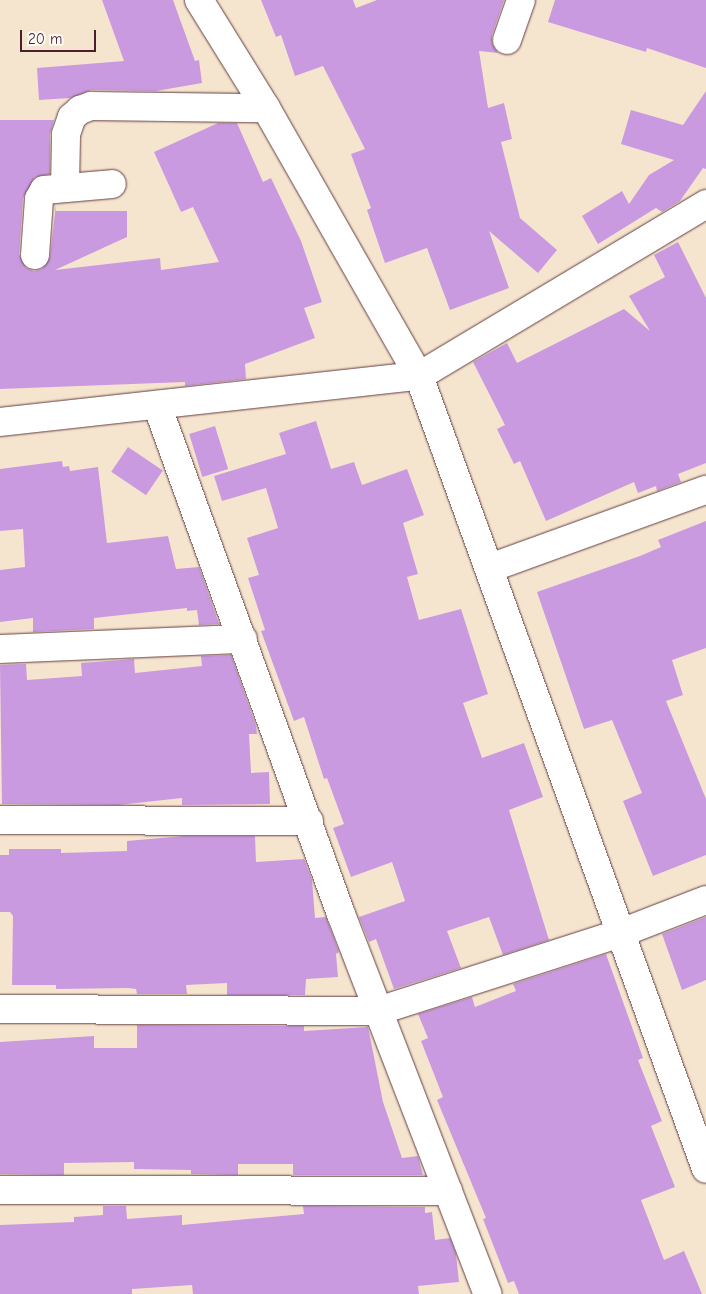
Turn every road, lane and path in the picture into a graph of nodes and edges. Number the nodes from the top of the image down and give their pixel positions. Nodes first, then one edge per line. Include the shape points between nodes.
1 (199, 0) edge
2 (521, 0) edge
3 (507, 40) dead end
4 (266, 108) junction
5 (112, 184) dead end
6 (65, 188) junction
7 (706, 204) edge
8 (36, 254) dead end
9 (419, 376) junction
10 (157, 405) junction
11 (0, 422) edge
12 (706, 490) edge
13 (490, 568) junction
14 (243, 639) junction
15 (0, 649) edge
16 (0, 820) edge
17 (309, 821) junction
18 (706, 900) edge
19 (621, 933) junction
20 (0, 1009) edge
21 (378, 1011) junction
22 (703, 1152) edge
23 (0, 1190) edge
24 (448, 1191) junction
25 (488, 1294) edge

1 - 4 street
2 - 3 street
4 - 6 street via 91,106 74,114 69,124
4 - 9 street
5 - 6 street
6 - 8 street via 47,189 41,195
7 - 9 street
9 - 10 street
9 - 13 street
10 - 11 street
10 - 14 street
12 - 13 street
13 - 19 street
14 - 15 street
14 - 17 street
16 - 17 street
17 - 21 street
18 - 19 street
19 - 21 street
19 - 22 street
20 - 21 street
21 - 24 street
23 - 24 street
24 - 25 street

